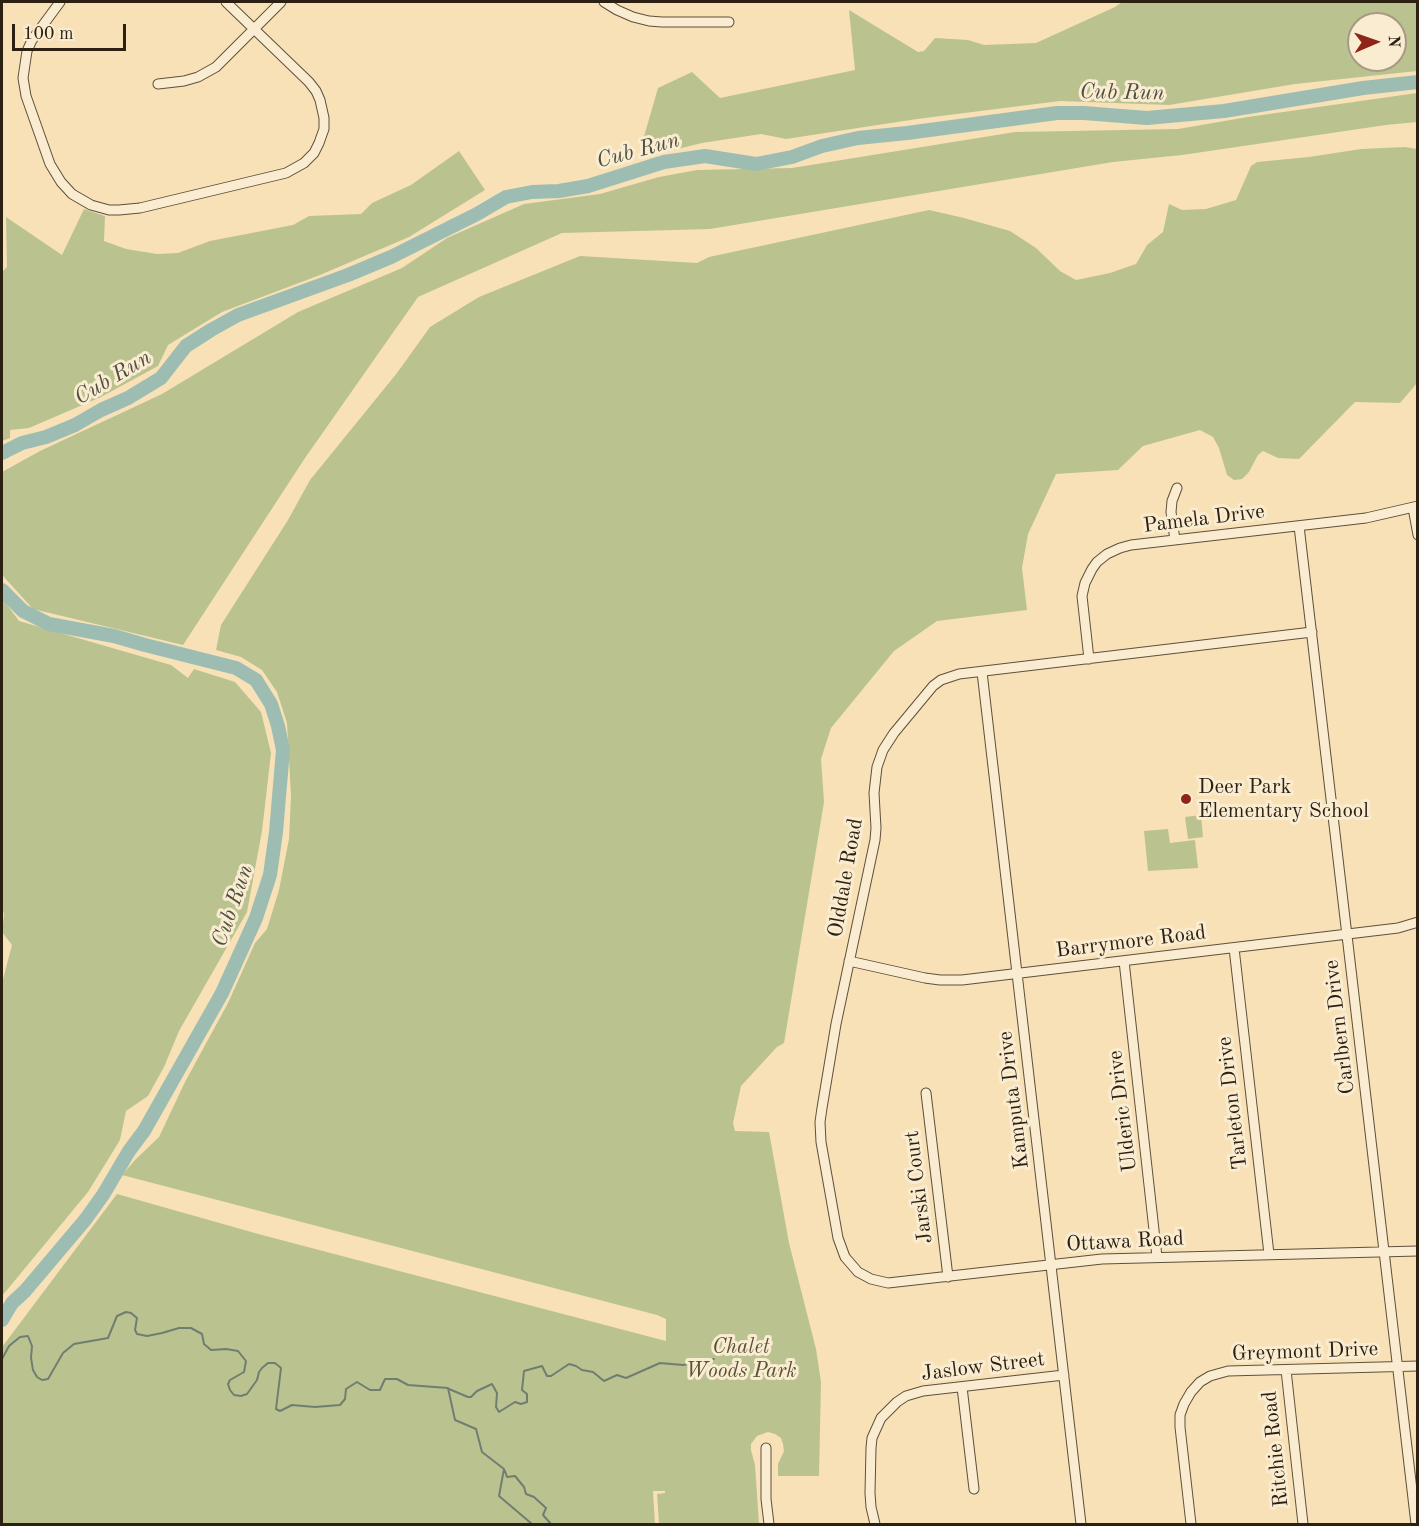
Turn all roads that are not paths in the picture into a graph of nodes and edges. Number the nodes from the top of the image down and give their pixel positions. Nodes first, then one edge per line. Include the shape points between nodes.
1 (60, 2) edge
2 (226, 2) edge
3 (281, 2) edge
4 (604, 2) edge
5 (729, 22) dead end
6 (254, 29) junction
7 (158, 84) dead end
8 (1178, 488) dead end
9 (1415, 507) edge
10 (1299, 526) junction
11 (1418, 535) edge
12 (1175, 540) junction
13 (1312, 632) junction
14 (1089, 659) junction
15 (982, 672) junction
16 (1418, 922) edge
17 (1347, 934) junction
18 (1234, 948) junction
19 (849, 961) junction
20 (1124, 961) junction
21 (1017, 974) junction
22 (926, 1093) dead end
23 (1418, 1251) edge
24 (1385, 1252) junction
25 (1269, 1254) junction
26 (845, 1257) joint
27 (1157, 1257) junction
28 (1051, 1264) junction
29 (948, 1277) junction
30 (1418, 1366) edge
31 (1398, 1367) junction
32 (1286, 1370) junction
33 (1064, 1375) junction
34 (962, 1387) junction
35 (766, 1448) dead end
36 (974, 1489) dead end
37 (769, 1524) edge
38 (875, 1524) edge
39 (1081, 1524) edge
40 (1191, 1524) edge
41 (1302, 1524) edge
42 (1416, 1524) edge

1 - 6 street via 27,51 24,88 50,164 61,182 80,199 109,210 129,210 286,173 314,153 324,123 316,91
2 - 6 street
3 - 6 street
4 - 5 street via 649,21
6 - 7 street via 209,72 184,81
8 - 12 street via 1172,501
9 - 10 street, Pamela Drive
9 - 11 street
10 - 12 street, Pamela Drive
10 - 13 street, Carlbern Drive
12 - 14 street, Pamela Drive via 1120,548 1097,562 1083,596
13 - 14 street, Olddale Road
13 - 17 street, Carlbern Drive
14 - 15 street, Olddale Road
15 - 19 street, Olddale Road via 952,676 933,686 883,750 875,782 875,840
15 - 21 street, Kamputa Drive
16 - 17 street, Barrymore Road
17 - 18 street, Barrymore Road
17 - 24 street, Carlbern Drive
18 - 20 street, Barrymore Road
18 - 25 street, Tarleton Drive
19 - 21 street, Barrymore Road via 940,980
19 - 26 street, Olddale Road via 820,1122 838,1238
20 - 21 street, Barrymore Road
20 - 27 street, Ulderic Drive
21 - 28 street, Kamputa Drive
22 - 29 street, Jarski Court
23 - 24 street, Ottawa Road
24 - 25 street, Ottawa Road
24 - 31 street, Carlbern Drive
25 - 27 street, Ottawa Road
26 - 29 street, Ottawa Road via 858,1272 876,1281
27 - 28 street, Ottawa Road
28 - 29 street, Ottawa Road
28 - 33 street, Kamputa Drive
30 - 31 street, Greymont Drive
31 - 32 street, Greymont Drive
31 - 42 street, Carlbern Drive
32 - 40 street, Greymont Drive via 1218,1373 1191,1392 1179,1427
32 - 41 street, Ritchie Road
33 - 34 street, Jaslow Street
33 - 39 street, Kamputa Drive
34 - 36 street
34 - 38 street, Jaslow Street via 906,1396 881,1418 871,1448 871,1507
35 - 37 street

